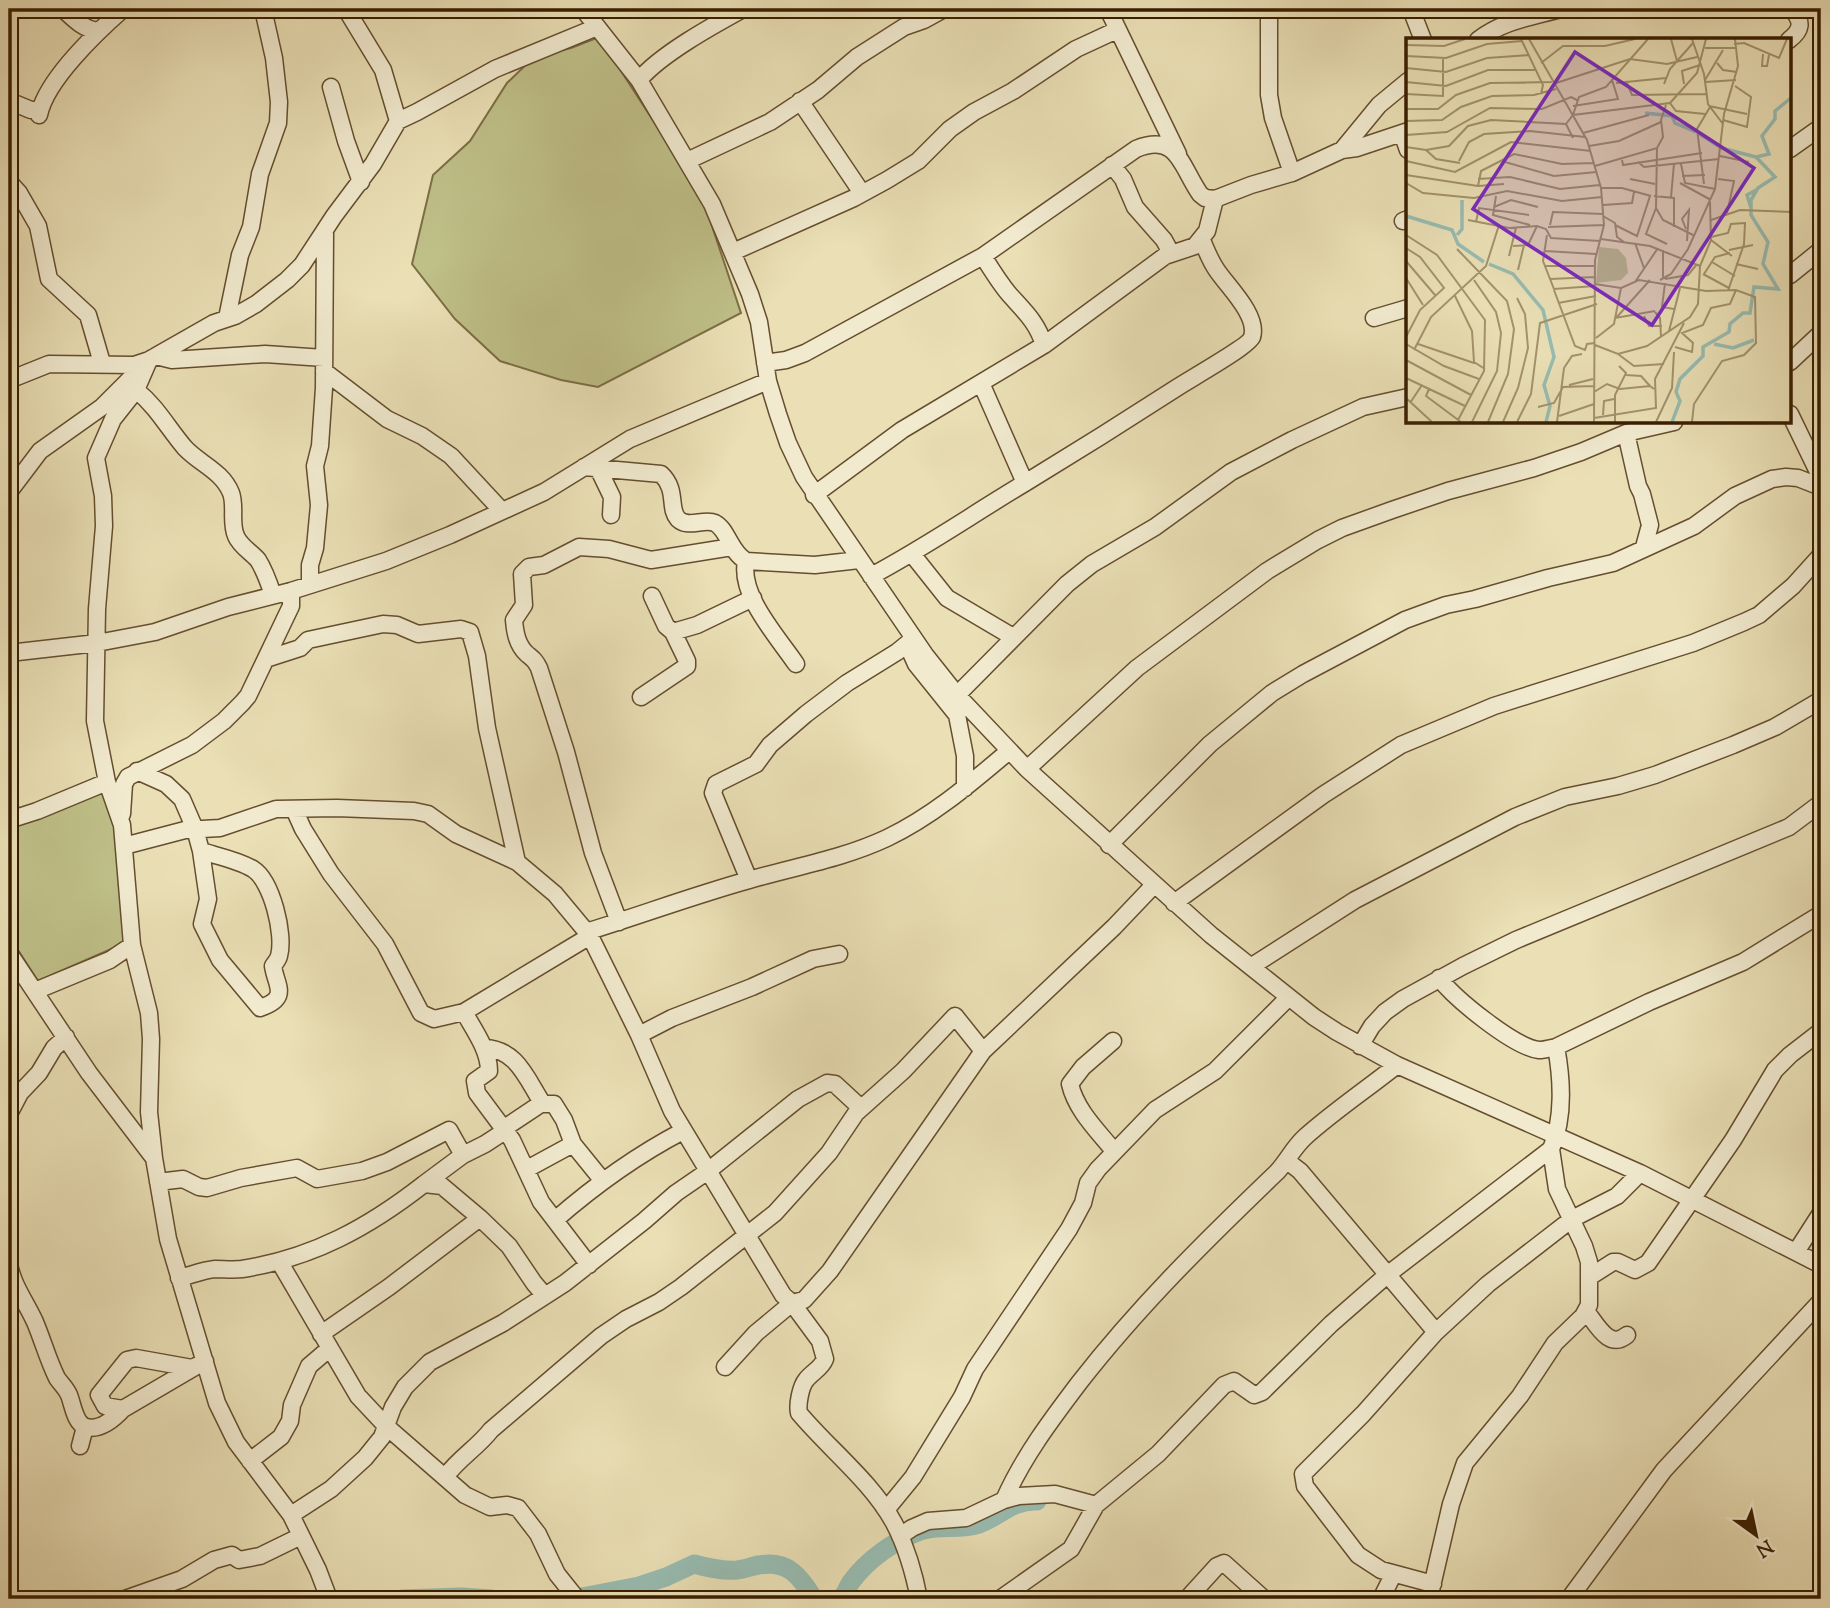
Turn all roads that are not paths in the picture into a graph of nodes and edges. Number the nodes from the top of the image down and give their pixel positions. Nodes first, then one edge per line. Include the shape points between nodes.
1 (63, 9) edge
2 (123, 9) edge
3 (263, 9) edge
4 (346, 9) edge
5 (743, 9) edge
6 (944, 9) edge
7 (1108, 9) edge
8 (1269, 9) edge
9 (1411, 9) edge
10 (1560, 9) edge
11 (1792, 9) edge
12 (587, 10) edge
13 (597, 27) junction
14 (1117, 30) junction
15 (97, 31) junction
16 (1422, 38) edge
17 (1480, 38) edge
18 (1790, 38) edge
19 (639, 80) junction
20 (1406, 83) edge
21 (331, 87) dead end
22 (9, 102) edge
23 (800, 102) junction
24 (398, 121) junction
25 (1821, 127) edge
26 (1405, 132) edge
27 (1792, 148) edge
28 (1342, 150) junction
29 (1179, 157) junction
30 (687, 161) junction
31 (1112, 165) junction
32 (1292, 173) junction
33 (9, 182) edge
34 (361, 182) junction
35 (862, 193) junction
36 (1215, 199) junction
37 (325, 230) junction
38 (1202, 240) junction
39 (1821, 250) edge
40 (733, 252) junction
41 (1171, 253) junction
42 (982, 256) junction
43 (1792, 273) edge
44 (1406, 309) edge
45 (227, 318) junction
46 (1374, 318) dead end
47 (1821, 333) edge
48 (1044, 345) junction
49 (153, 358) junction
50 (1792, 360) edge
51 (102, 363) junction
52 (765, 363) junction
53 (324, 364) junction
54 (9, 380) edge
55 (768, 380) junction
56 (981, 383) junction
57 (136, 390) junction
58 (1406, 397) edge
59 (1792, 418) edge
60 (1663, 424) edge
61 (1626, 433) junction
62 (591, 467) junction
63 (1821, 478) edge
64 (1025, 483) junction
65 (1821, 487) edge
66 (9, 492) edge
67 (814, 495) junction
68 (502, 511) junction
69 (611, 515) dead end
70 (732, 547) junction
71 (1644, 547) junction
72 (912, 554) junction
73 (1821, 555) edge
74 (859, 560) junction
75 (746, 561) junction
76 (871, 576) junction
77 (310, 584) junction
78 (291, 591) junction
79 (273, 595) junction
80 (652, 596) dead end
81 (753, 598) junction
82 (674, 632) junction
83 (1013, 637) junction
84 (910, 641) junction
85 (97, 643) junction
86 (9, 653) edge
87 (266, 659) junction
88 (796, 664) dead end
89 (957, 695) junction
90 (641, 697) dead end
91 (1821, 700) edge
92 (1009, 751) junction
93 (1027, 769) junction
94 (137, 771) junction
95 (107, 782) junction
96 (965, 788) junction
97 (1821, 803) edge
98 (294, 809) junction
99 (9, 820) edge
100 (122, 825) junction
101 (195, 829) junction
102 (1110, 845) junction
103 (124, 846) junction
104 (201, 850) junction
105 (517, 862) junction
106 (749, 880) junction
107 (1154, 885) junction
108 (1174, 903) junction
109 (1821, 914) edge
110 (618, 922) junction
111 (588, 934) junction
112 (132, 945) junction
113 (9, 953) edge
114 (839, 954) dead end
115 (1252, 966) junction
116 (1439, 978) junction
117 (35, 991) junction
118 (1289, 998) junction
119 (464, 1012) junction
120 (1821, 1031) edge
121 (639, 1035) junction
122 (66, 1037) junction
123 (1112, 1041) dead end
124 (1360, 1046) junction
125 (1556, 1047) junction
126 (484, 1048) junction
127 (983, 1051) junction
128 (1397, 1065) junction
129 (542, 1103) junction
130 (861, 1108) junction
131 (9, 1114) edge
132 (504, 1130) junction
133 (683, 1130) junction
134 (1554, 1142) junction
135 (572, 1144) junction
136 (1114, 1151) junction
137 (463, 1155) junction
138 (154, 1158) junction
139 (1287, 1161) junction
140 (527, 1169) junction
141 (708, 1171) junction
142 (1640, 1172) junction
143 (603, 1181) junction
144 (158, 1182) junction
145 (424, 1184) junction
146 (1693, 1198) junction
147 (1821, 1213) edge
148 (480, 1218) junction
149 (1572, 1219) junction
150 (555, 1220) junction
151 (746, 1234) junction
152 (1796, 1252) junction
153 (279, 1261) junction
154 (9, 1264) edge
155 (589, 1265) junction
156 (1821, 1265) edge
157 (1387, 1275) junction
158 (1591, 1276) junction
159 (179, 1278) junction
160 (545, 1296) junction
161 (15, 1299) edge
162 (1821, 1301) edge
163 (792, 1303) junction
164 (1587, 1311) junction
165 (1436, 1332) junction
166 (1627, 1335) dead end
167 (325, 1341) junction
168 (198, 1365) junction
169 (725, 1367) dead end
170 (123, 1409) junction
171 (85, 1427) junction
172 (387, 1427) junction
173 (80, 1446) dead end
174 (250, 1461) junction
175 (446, 1476) junction
176 (1004, 1500) junction
177 (1096, 1505) junction
178 (886, 1510) junction
179 (291, 1515) junction
180 (301, 1536) junction
181 (900, 1536) junction
182 (1393, 1575) junction
183 (1431, 1592) edge
184 (125, 1599) edge
185 (328, 1599) edge
186 (577, 1599) edge
187 (919, 1599) edge
188 (1000, 1599) edge
189 (1186, 1599) edge
190 (1264, 1599) edge
191 (1381, 1599) edge
192 (1569, 1599) edge

1 - 15 street via 76,22
2 - 15 street
3 - 45 street via 274,58 278,123 260,174
4 - 24 street via 383,70
5 - 19 street via 647,70
6 - 23 street via 904,27 857,57
7 - 14 street
8 - 32 street via 1269,95
9 - 16 street
10 - 17 street via 1510,22
11 - 18 street via 1801,22
12 - 13 street
13 - 19 street
13 - 24 street via 495,69
14 - 29 street
14 - 35 street via 1076,49 974,112 950,128 918,161
15 - 22 street via 53,84 40,112
19 - 30 street
20 - 28 street
21 - 34 street
23 - 30 street via 770,122
23 - 35 street
24 - 34 street
25 - 27 street
26 - 28 street
28 - 32 street
29 - 31 street via 1159,143 1136,149
29 - 36 street via 1200,194
30 - 40 street
31 - 41 street via 1135,207
31 - 42 street
32 - 36 street
33 - 51 street via 38,226 48,279 88,315
34 - 37 street
35 - 40 street
36 - 38 street
37 - 45 street via 287,280
37 - 53 street
38 - 41 street
38 - 64 street via 1248,314 1251,339
39 - 43 street
40 - 52 street via 759,322
41 - 48 street
42 - 48 street via 1032,318
42 - 52 street via 805,353
44 - 46 street
45 - 49 street
47 - 50 street
48 - 56 street
49 - 51 street via 134,365
49 - 53 street via 265,354
49 - 57 street
49 - 66 street via 102,407 40,451
51 - 54 street via 49,364
52 - 55 street
53 - 68 street via 387,419 451,456
53 - 77 street via 323,419 314,466 319,505
55 - 62 street via 630,439
55 - 67 street via 788,443
56 - 64 street
56 - 67 street via 902,430
57 - 79 street via 153,404 186,449 227,486 236,537 257,560
57 - 85 street via 113,419 96,458 104,526
58 - 83 street via 1363,407 1231,472 1155,527 1092,564
59 - 63 street
60 - 61 street
61 - 71 street via 1650,526
61 - 93 street via 1534,468 1361,520 1307,546 1137,668
62 - 68 street
62 - 69 street via 612,496
62 - 70 street via 661,474 672,490 680,521 712,521
64 - 72 street
65 - 71 street via 1798,478 1772,479 1735,496 1694,526
67 - 74 street
68 - 77 street via 414,551
70 - 75 street
70 - 110 street via 651,560 579,547 544,565 528,567 522,574 524,605 514,620 516,634 539,668
71 - 102 street via 1601,567 1446,605 1405,620 1303,674 1210,744
72 - 76 street
72 - 83 street via 947,598
73 - 108 street via 1794,586 1744,622 1681,647 1494,706 1401,745 1323,795
74 - 75 street via 815,565
74 - 76 street
75 - 81 street via 743,574
76 - 84 street
77 - 78 street
78 - 79 street
78 - 87 street via 291,606
79 - 85 street via 155,632
80 - 82 street via 666,626
81 - 82 street
81 - 88 street
82 - 90 street via 687,666
83 - 89 street
84 - 89 street
84 - 96 street via 916,664 957,715
84 - 106 street via 816,706 755,764 713,788
85 - 86 street
85 - 95 street via 95,721
87 - 94 street via 248,696 224,721 192,745
87 - 105 street via 300,648 309,639 383,624 418,634 470,632
89 - 92 street
91 - 115 street via 1733,746 1655,775 1564,797 1515,817 1355,900
92 - 93 street
92 - 96 street
93 - 102 street
94 - 100 street via 124,784
94 - 101 street via 175,791
95 - 99 street
95 - 100 street
96 - 106 street via 916,822 859,850
97 - 116 street via 1789,827 1516,940
98 - 101 street via 264,812 220,828
98 - 105 street via 428,814 456,834
98 - 119 street via 331,874 385,944 421,1013 434,1019
100 - 103 street
101 - 103 street
101 - 104 street
102 - 107 street
103 - 112 street
104 - 104 street via 208,898 202,924 227,970 260,1008 267,1006 281,986 273,966 279,956 274,905 254,870
105 - 111 street via 549,888
106 - 110 street
107 - 108 street
107 - 127 street
108 - 115 street
109 - 125 street via 1743,962
110 - 111 street
111 - 119 street
111 - 121 street
112 - 117 street via 110,960
112 - 138 street via 149,1013
113 - 117 street
114 - 121 street via 813,959
115 - 118 street
116 - 124 street via 1385,1012
116 - 125 street via 1463,1005 1523,1045 1540,1050
117 - 122 street
118 - 124 street
118 - 136 street via 1214,1071 1155,1110
119 - 126 street
120 - 146 street via 1775,1070
121 - 133 street
122 - 131 street via 20,1093
122 - 138 street
123 - 136 street via 1070,1084 1079,1106
124 - 128 street
125 - 134 street via 1561,1070
126 - 129 street via 497,1049 514,1059
126 - 132 street via 489,1071 474,1086
127 - 130 street via 955,1016
127 - 163 street via 830,1271 804,1300
128 - 134 street
128 - 139 street via 1304,1138
129 - 132 street
129 - 135 street via 554,1104
130 - 141 street via 835,1084 827,1083 798,1099
130 - 151 street via 807,1180
132 - 137 street
132 - 140 street
133 - 141 street
133 - 143 street
134 - 142 street
134 - 149 street via 1557,1189
134 - 157 street
135 - 140 street
135 - 143 street
136 - 178 street via 1088,1183 1069,1229 975,1369 913,1477
137 - 144 street via 449,1130 362,1171 317,1179 297,1168 207,1188 183,1179
137 - 145 street
138 - 144 street
139 - 157 street
139 - 176 street via 1117,1335 1043,1432
140 - 150 street via 533,1189
141 - 151 street
141 - 155 street
142 - 146 street
142 - 149 street via 1617,1196
143 - 150 street
144 - 159 street
145 - 148 street via 442,1186
145 - 153 street via 353,1234
146 - 152 street
146 - 158 street via 1644,1267 1635,1270 1613,1262
147 - 152 street
148 - 160 street via 509,1246
148 - 167 street
149 - 158 street
149 - 165 street via 1488,1284
150 - 155 street
151 - 163 street
151 - 175 street via 681,1287 601,1336 491,1430
152 - 156 street
153 - 159 street
153 - 167 street
154 - 161 street
155 - 160 street
157 - 165 street
157 - 177 street via 1262,1392 1254,1395 1234,1381 1224,1385 1158,1454
158 - 164 street
159 - 168 street
160 - 172 street via 423,1368 405,1387
161 - 171 street via 29,1310 78,1422
162 - 192 street via 1664,1470
163 - 169 street via 755,1333
163 - 178 street via 820,1341 825,1359 804,1381 799,1413
164 - 166 street via 1606,1336 1620,1340
164 - 183 street via 1555,1343 1520,1396 1465,1463
165 - 182 street via 1303,1474 1305,1486 1348,1543 1370,1563
167 - 172 street via 358,1396
167 - 174 street via 309,1366 281,1437
168 - 170 street
168 - 170 street via 127,1360 99,1395 105,1406
168 - 174 street via 225,1423
170 - 171 street via 113,1421
171 - 173 street
172 - 175 street
172 - 179 street via 365,1458 331,1489
174 - 179 street
175 - 186 street via 489,1507 518,1508
176 - 177 street via 1037,1493
176 - 181 street via 966,1518 928,1521
177 - 188 street via 1071,1549
178 - 181 street
179 - 180 street
180 - 184 street via 260,1556 214,1560 182,1579
180 - 185 street
181 - 187 street
182 - 183 street
182 - 191 street
189 - 190 street via 1224,1563

